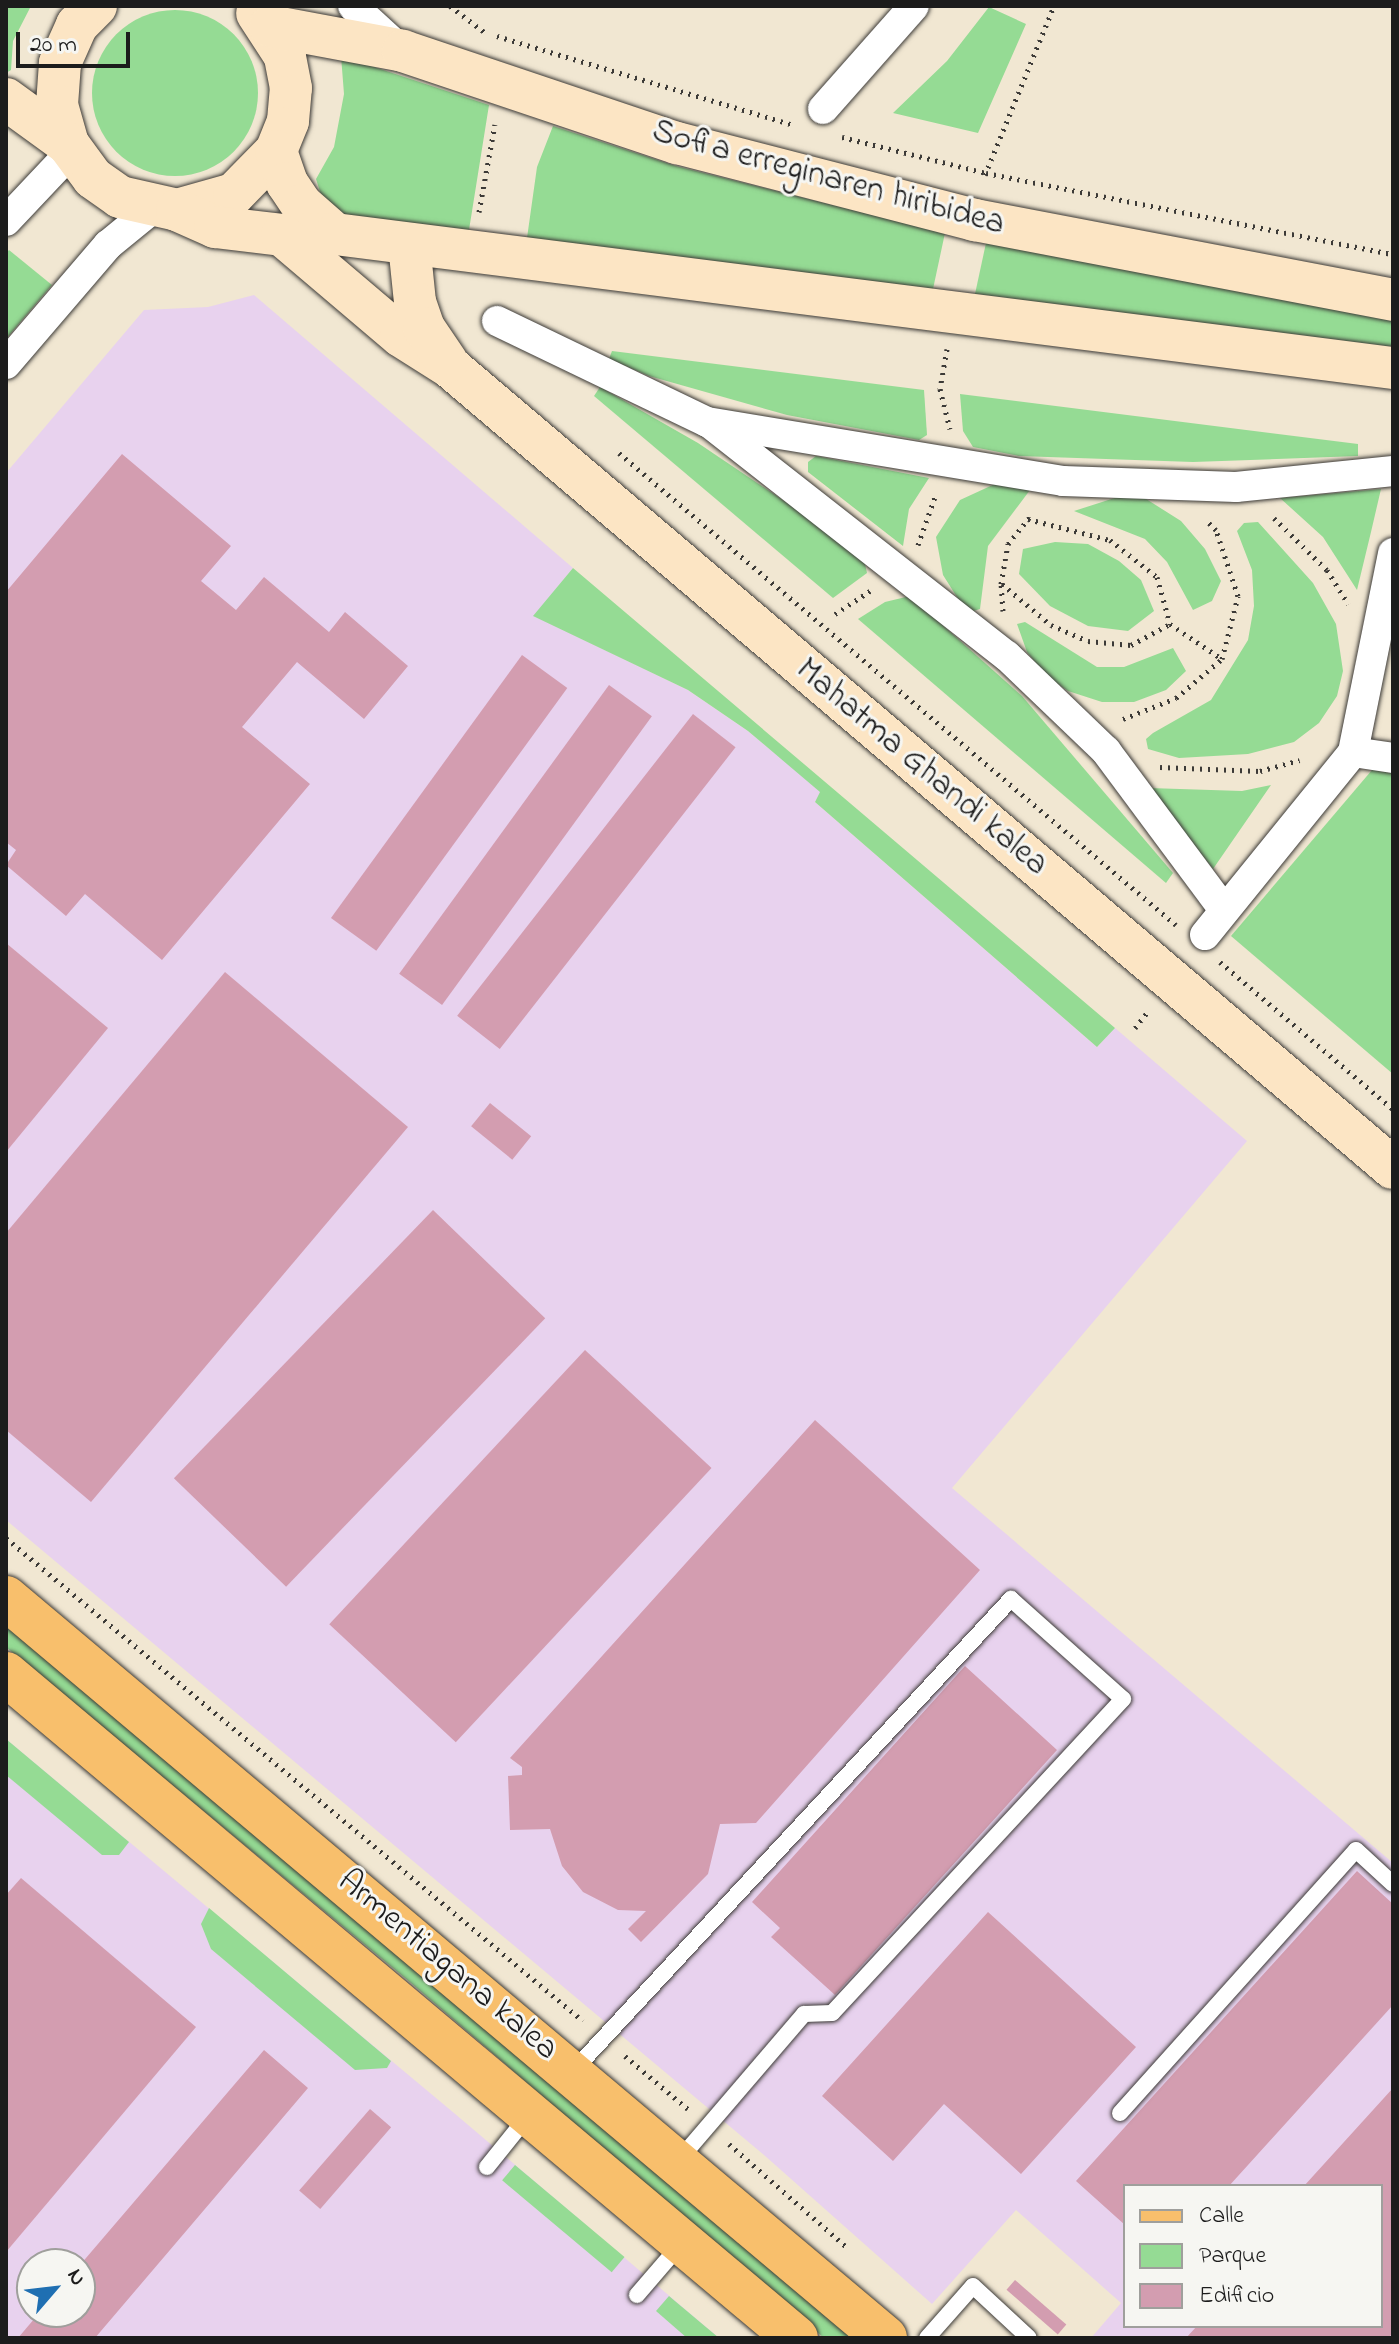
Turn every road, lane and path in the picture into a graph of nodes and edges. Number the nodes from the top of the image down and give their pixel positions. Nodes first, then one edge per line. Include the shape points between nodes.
1 (96, 6) edge
2 (353, 6) edge
3 (450, 6) edge
4 (914, 6) edge
5 (1054, 6) edge
6 (269, 13) edge
7 (515, 41) junction
8 (403, 51) junction
9 (503, 83) junction
10 (6, 99) edge
11 (822, 124) junction
12 (70, 148) junction
13 (276, 151) junction
14 (986, 173) junction
15 (165, 210) junction
16 (975, 220) junction
17 (6, 221) edge
18 (335, 234) junction
19 (282, 235) junction
20 (409, 244) junction
21 (475, 253) junction
22 (1393, 254) edge
23 (1393, 300) edge
24 (955, 311) junction
25 (497, 321) dead end
26 (6, 364) edge
27 (450, 367) junction
28 (1393, 368) edge
29 (707, 422) junction
30 (615, 450) dead end
31 (959, 462) junction
32 (1393, 471) edge
33 (1063, 481) junction
34 (1236, 487) junction
35 (1175, 488) junction
36 (1028, 519) junction
37 (1393, 553) edge
38 (914, 581) junction
39 (1001, 584) junction
40 (835, 614) dead end
41 (1170, 624) junction
42 (1375, 649) junction
43 (1007, 656) junction
44 (1222, 659) junction
45 (1065, 711) junction
46 (1106, 751) junction
47 (1353, 752) junction
48 (1311, 757) dead end
49 (1393, 758) edge
50 (1224, 910) junction
51 (1201, 941) junction
52 (1393, 1109) edge
53 (1393, 1168) edge
54 (6, 1538) edge
55 (6, 1598) edge
56 (6, 1674) edge
57 (1393, 1884) edge
58 (604, 2038) junction
59 (573, 2071) junction
60 (531, 2112) junction
61 (1120, 2113) dead end
62 (706, 2124) junction
63 (679, 2160) junction
64 (487, 2167) dead end
65 (683, 2241) junction
66 (856, 2256) dead end
67 (637, 2295) dead end
68 (796, 2338) edge
69 (885, 2338) edge
70 (927, 2338) edge
71 (1029, 2338) edge

1 - 12 main road via 77,25 60,63 57,105
2 - 8 street
3 - 7 path via 487,34
4 - 11 street
5 - 14 path via 989,155
6 - 8 main road, Sofia erreginaren hiribidea
6 - 13 main road via 291,88 288,121
7 - 9 path
7 - 11 path
8 - 9 main road, Sofia erreginaren hiribidea
9 - 16 main road, Sofia erreginaren hiribidea via 677,143
9 - 21 path
10 - 12 main road
11 - 14 path
12 - 15 main road via 93,178 120,197
12 - 17 street
13 - 15 main road via 234,194
13 - 18 main road via 302,205
14 - 16 path
14 - 22 path
15 - 19 main road via 215,227
15 - 26 street via 108,245
16 - 23 main road, Sofia erreginaren hiribidea
18 - 19 main road
18 - 20 main road
19 - 27 main road, Mahatma Ghandi kalea via 401,336
20 - 21 main road
20 - 27 main road, Mahatma Ghandi kalea via 415,302 424,328
21 - 24 main road
24 - 28 main road
24 - 31 path via 941,378
25 - 29 street
27 - 53 main road, Mahatma Ghandi kalea
29 - 31 street
29 - 38 street
30 - 51 path
31 - 33 street
31 - 38 path via 936,493 919,541
32 - 34 street
33 - 35 street
33 - 36 path
34 - 35 street
34 - 42 path via 1327,570
35 - 44 path via 1216,530 1238,596
36 - 39 path via 1008,544
36 - 41 path via 1110,540 1157,577
37 - 42 street
38 - 40 path via 865,592
38 - 43 street
39 - 41 path via 1051,625 1088,641 1131,645
39 - 43 path
41 - 44 path
42 - 47 street
43 - 45 street
44 - 45 path via 1176,698 1119,721
45 - 46 street
46 - 48 path via 1175,771 1260,771
46 - 50 street
47 - 49 street
47 - 50 street
50 - 51 street
51 - 52 path
54 - 58 path
55 - 59 main road, Armentiagana kalea
56 - 60 main road, Armentiagana kalea
57 - 61 lane via 1356,1850
58 - 59 lane
58 - 62 path
58 - 62 lane via 1011,1599 1123,1699 832,2013 804,2014
59 - 63 main road, Armentiagana kalea
60 - 64 lane
60 - 65 main road, Armentiagana kalea
62 - 63 lane
62 - 66 path
63 - 69 main road, Armentiagana kalea
65 - 67 lane
65 - 68 main road, Armentiagana kalea
70 - 71 lane via 973,2286

